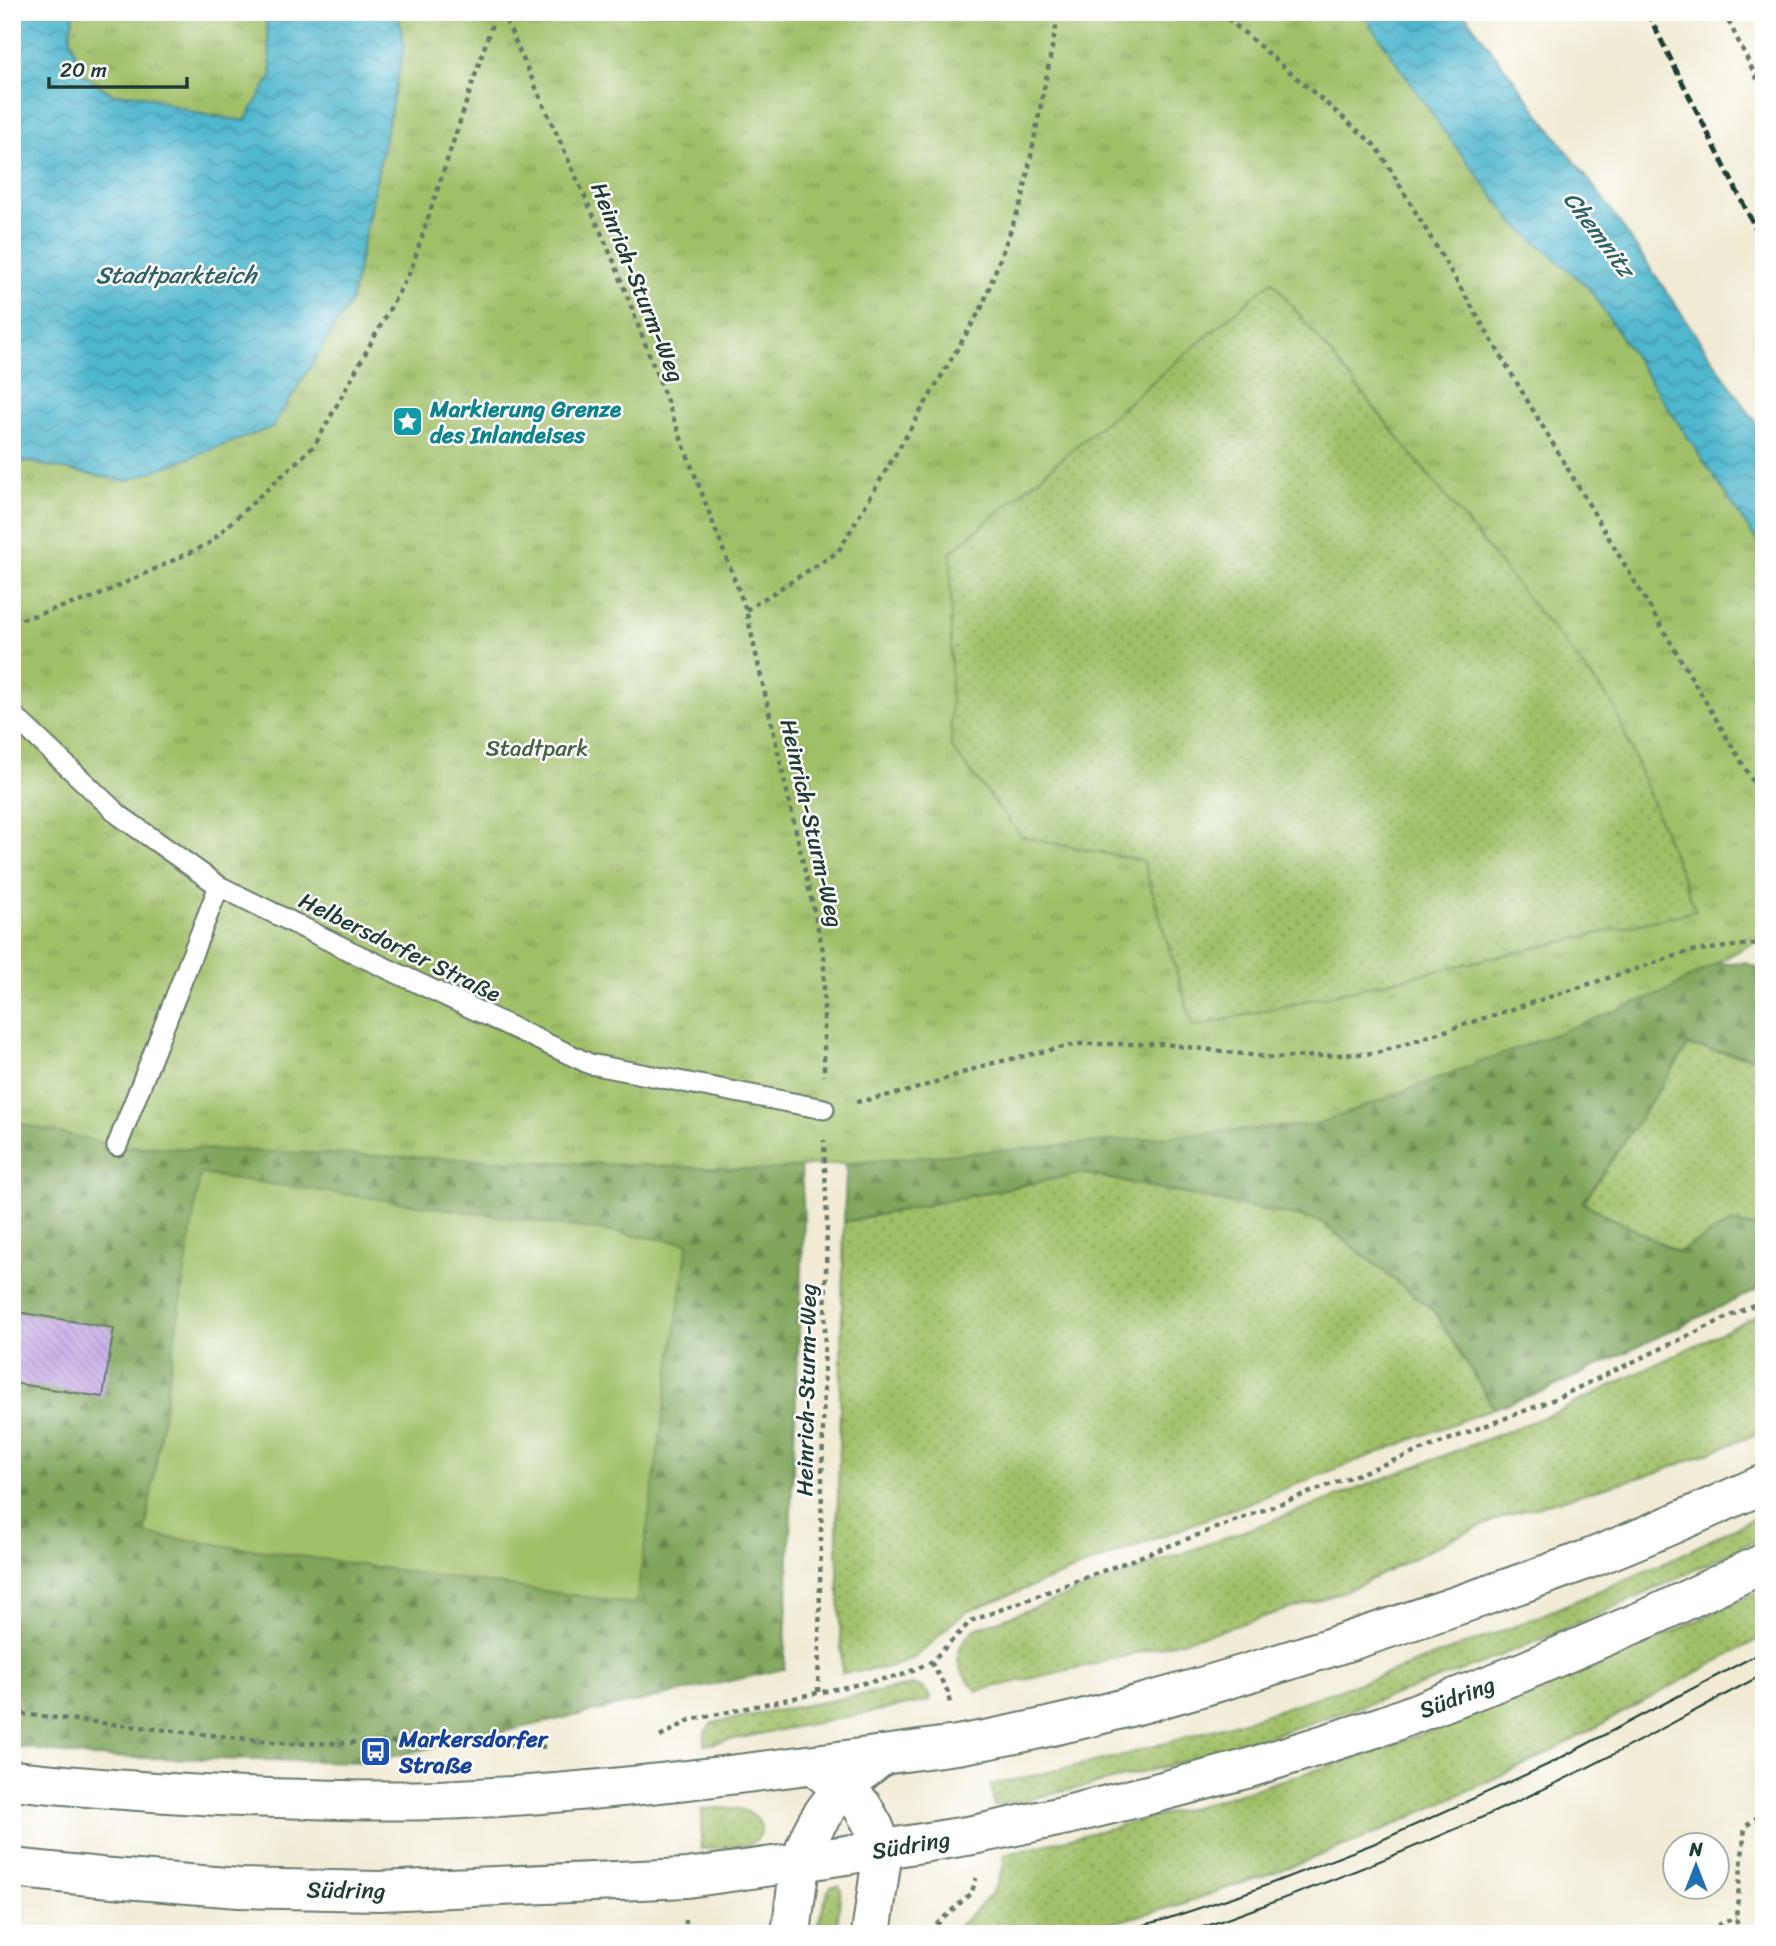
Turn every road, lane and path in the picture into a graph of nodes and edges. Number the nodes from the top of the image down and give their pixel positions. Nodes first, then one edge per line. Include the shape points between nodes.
1 (496, 12) edge
2 (502, 12) edge
3 (1059, 12) edge
4 (1220, 12) edge
5 (1724, 12) edge
6 (1764, 93) edge
7 (747, 610) junction
8 (12, 622) edge
9 (12, 714) edge
10 (1764, 800) edge
11 (219, 886) junction
12 (1764, 947) edge
13 (824, 1109) junction
14 (117, 1146) dead end
15 (1764, 1300) edge
16 (1764, 1485) edge
17 (1764, 1563) edge
18 (818, 1692) junction
19 (12, 1713) edge
20 (650, 1743) dead end
21 (561, 1747) dead end
22 (883, 1755) junction
23 (801, 1765) junction
24 (12, 1780) edge
25 (844, 1787) junction
26 (1764, 1812) edge
27 (883, 1850) junction
28 (801, 1862) junction
29 (12, 1868) edge
30 (1736, 1917) junction
31 (791, 1934) edge
32 (871, 1934) edge
33 (1699, 1934) edge
34 (1739, 1934) edge

1 - 8 path via 411,270 315,445 208,544 95,597
2 - 7 path, Heinrich-Sturm-Weg via 615,264
3 - 7 path via 1023,197 982,307 838,552
4 - 10 path via 1377,146
5 - 6 path
7 - 13 path, Heinrich-Sturm-Weg via 824,955
9 - 11 lane, Helbersdorfer Straße via 119,815
11 - 13 lane, Helbersdorfer Straße via 590,1064
11 - 14 lane
12 - 13 path via 1752,944 1690,951 1377,1053 1274,1058 1164,1044 1077,1044 909,1091
13 - 18 path, Heinrich-Sturm-Weg via 827,1222
15 - 18 path via 1548,1402 971,1621 931,1662 902,1675
16 - 22 main road via 1585,1560 1228,1680 993,1738
17 - 27 main road, Südring via 1656,1615 1385,1725 1148,1796
18 - 20 path via 690,1720
19 - 21 path via 292,1744 429,1741
22 - 23 main road
22 - 25 main road
23 - 24 main road via 580,1790 385,1801 248,1798
23 - 25 main road
25 - 27 main road via 862,1806
25 - 28 main road via 825,1808
26 - 30 path via 1745,1827
27 - 28 main road, Südring
27 - 32 main road
28 - 29 main road, Südring via 687,1878 379,1891 239,1888
28 - 31 main road
30 - 33 path
30 - 34 path

